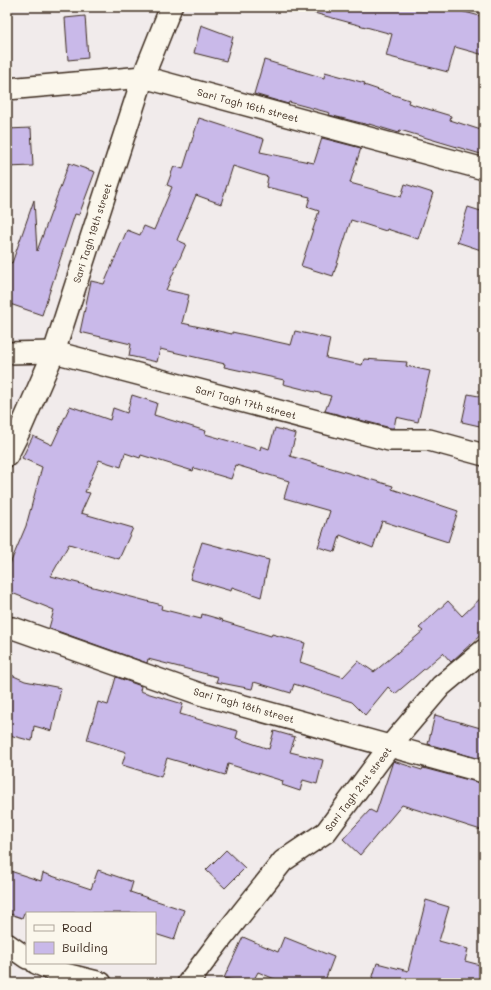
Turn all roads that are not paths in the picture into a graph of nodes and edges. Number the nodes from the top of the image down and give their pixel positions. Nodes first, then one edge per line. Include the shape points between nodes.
1 (170, 7) edge
2 (143, 77) junction
3 (7, 89) edge
4 (484, 169) edge
5 (7, 352) edge
6 (54, 352) junction
7 (484, 455) edge
8 (7, 456) edge
9 (7, 628) edge
10 (484, 650) edge
11 (390, 746) junction
12 (484, 772) edge
13 (7, 944) edge
14 (26, 957) edge
15 (38, 964) edge
16 (101, 983) edge
17 (189, 983) edge

1 - 2 street, Sari Tagh 19th street
2 - 3 street, Sari Tagh 16th street
2 - 4 street, Sari Tagh 16th street
2 - 6 street, Sari Tagh 19th street
5 - 6 street, Sari Tagh 17th street
6 - 7 street, Sari Tagh 17th street via 389,440 429,440
6 - 8 street, Sari Tagh 19th street
9 - 11 street, Sari Tagh 18th street via 200,694
10 - 11 street, Sari Tagh 21st street via 441,686
11 - 12 street, Sari Tagh 18th street
11 - 17 street, Sari Tagh 21st street via 326,832 283,861
13 - 14 street
15 - 16 street via 57,972

